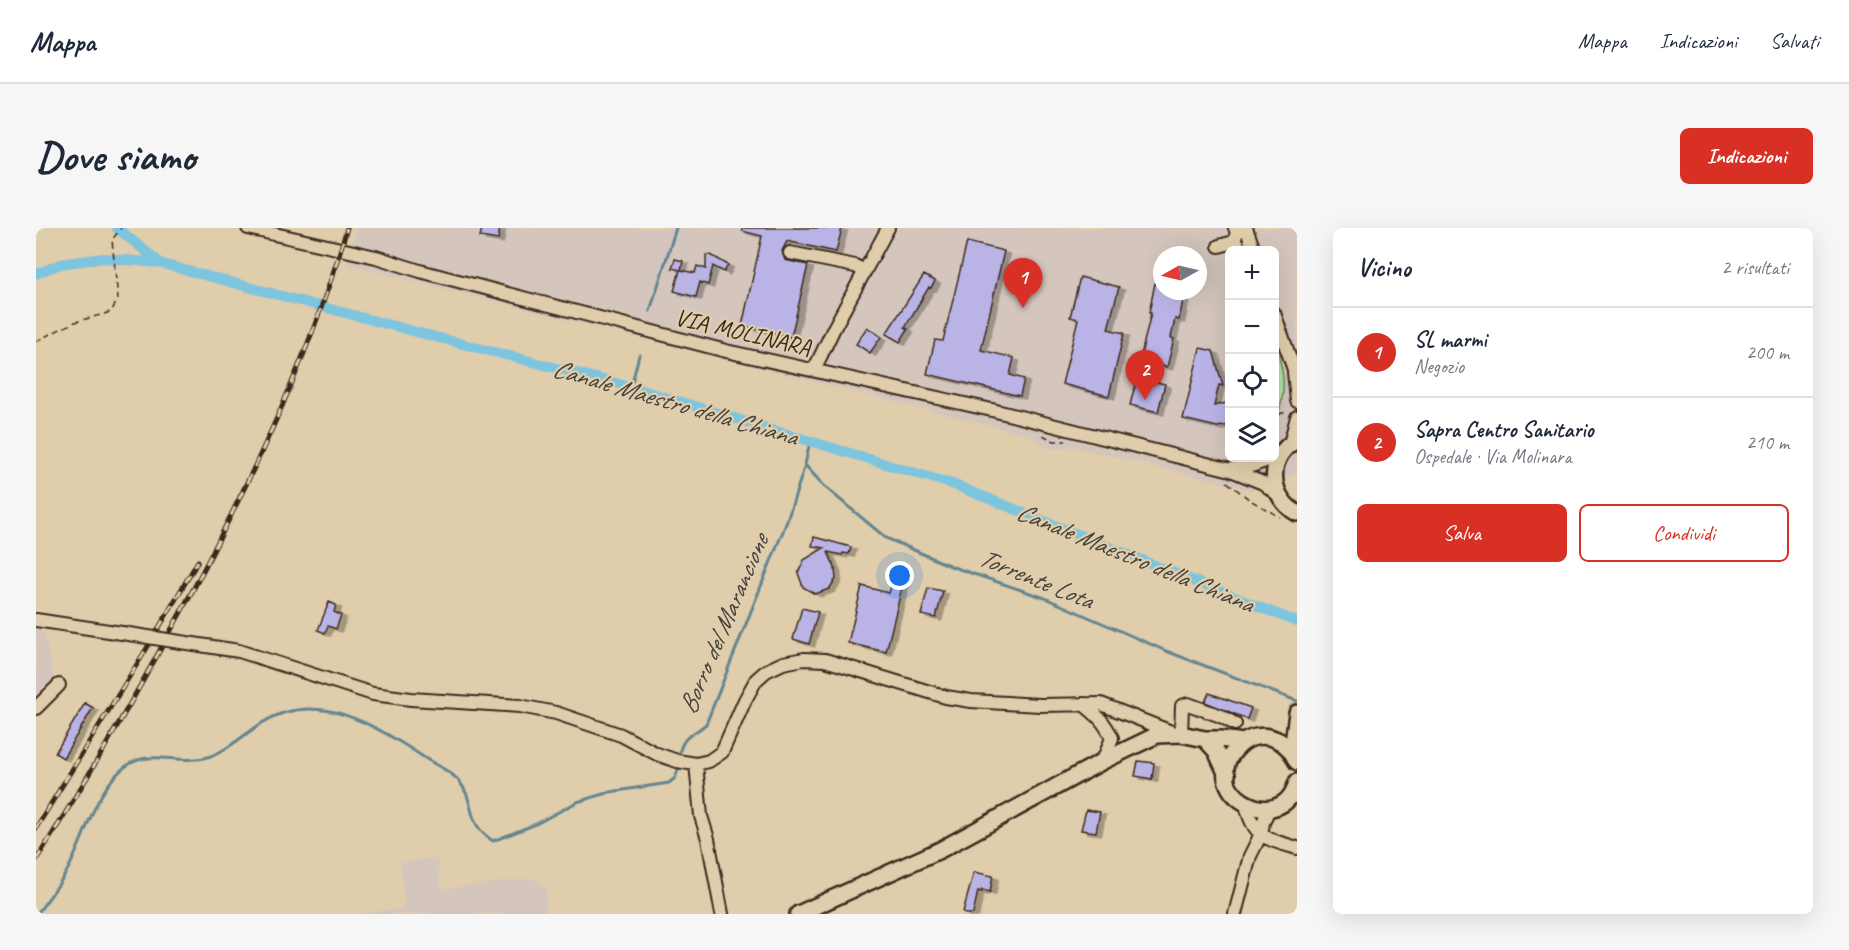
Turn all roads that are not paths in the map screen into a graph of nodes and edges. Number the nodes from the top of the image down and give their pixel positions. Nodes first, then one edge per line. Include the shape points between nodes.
1 (248, 228) edge
2 (888, 228) edge
3 (1235, 228) edge
4 (1246, 228) edge
5 (1219, 246) dead end
6 (1225, 246) edge
7 (1239, 246) edge
8 (1253, 246) edge
9 (790, 253) dead end
10 (865, 271) junction
11 (1279, 326) edge
12 (1279, 329) edge
13 (1282, 335) junction
14 (814, 370) junction
15 (1295, 374) edge
16 (1297, 401) edge
17 (1294, 415) edge
18 (1283, 450) edge
19 (1231, 470) junction
20 (1277, 494) junction
21 (1297, 513) edge
22 (36, 620) edge
23 (59, 685) dead end
24 (1083, 704) junction
25 (36, 708) edge
26 (1116, 710) junction
27 (1297, 713) edge
28 (1297, 720) edge
29 (1104, 722) junction
30 (1235, 724) dead end
31 (1180, 734) junction
32 (1112, 738) junction
33 (1273, 738) junction
34 (1205, 739) junction
35 (1243, 742) junction
36 (1126, 749) junction
37 (1295, 756) edge
38 (1103, 761) junction
39 (696, 764) junction
40 (1227, 775) junction
41 (1297, 782) edge
42 (1297, 803) edge
43 (1246, 804) junction
44 (1275, 806) junction
45 (1261, 834) junction
46 (1297, 848) edge
47 (722, 914) edge
48 (798, 914) edge
49 (1235, 914) edge

1 - 14 street, VIA MOLINARA via 376,257 620,324
2 - 10 street
3 - 7 street
4 - 8 street
5 - 6 street
9 - 10 street
10 - 14 street
11 - 13 street
12 - 13 street
13 - 15 street
14 - 19 street, VIA MOLINARA
15 - 16 street
17 - 18 street
18 - 19 street, VIA MOLINARA via 1254,465
18 - 20 main road via 1274,474
19 - 20 street, VIA MOLINARA via 1263,483
20 - 21 main road
22 - 39 street, bridge via 239,651 373,694 520,706 556,713 621,735 657,754
23 - 25 street
24 - 26 street via 1101,704
24 - 29 street
24 - 39 street via 971,702 825,660 804,659 766,670 745,700 722,752
26 - 29 street
26 - 31 street
27 - 28 main road
27 - 33 main road
28 - 37 main road
29 - 32 street
30 - 31 street via 1184,704
31 - 34 main road
31 - 36 main road via 1158,735
32 - 36 street
32 - 38 street
33 - 35 main road via 1263,736
33 - 37 main road via 1284,743
34 - 35 main road
34 - 40 main road via 1216,751
35 - 40 main road via 1228,762
36 - 38 main road
38 - 48 main road via 940,850
39 - 47 street via 701,816
40 - 43 main road via 1236,797
41 - 44 main road via 1290,796
42 - 44 main road
43 - 44 main road via 1257,808
43 - 45 street via 1253,827
44 - 45 street via 1263,823
45 - 46 street
45 - 49 street via 1250,856

